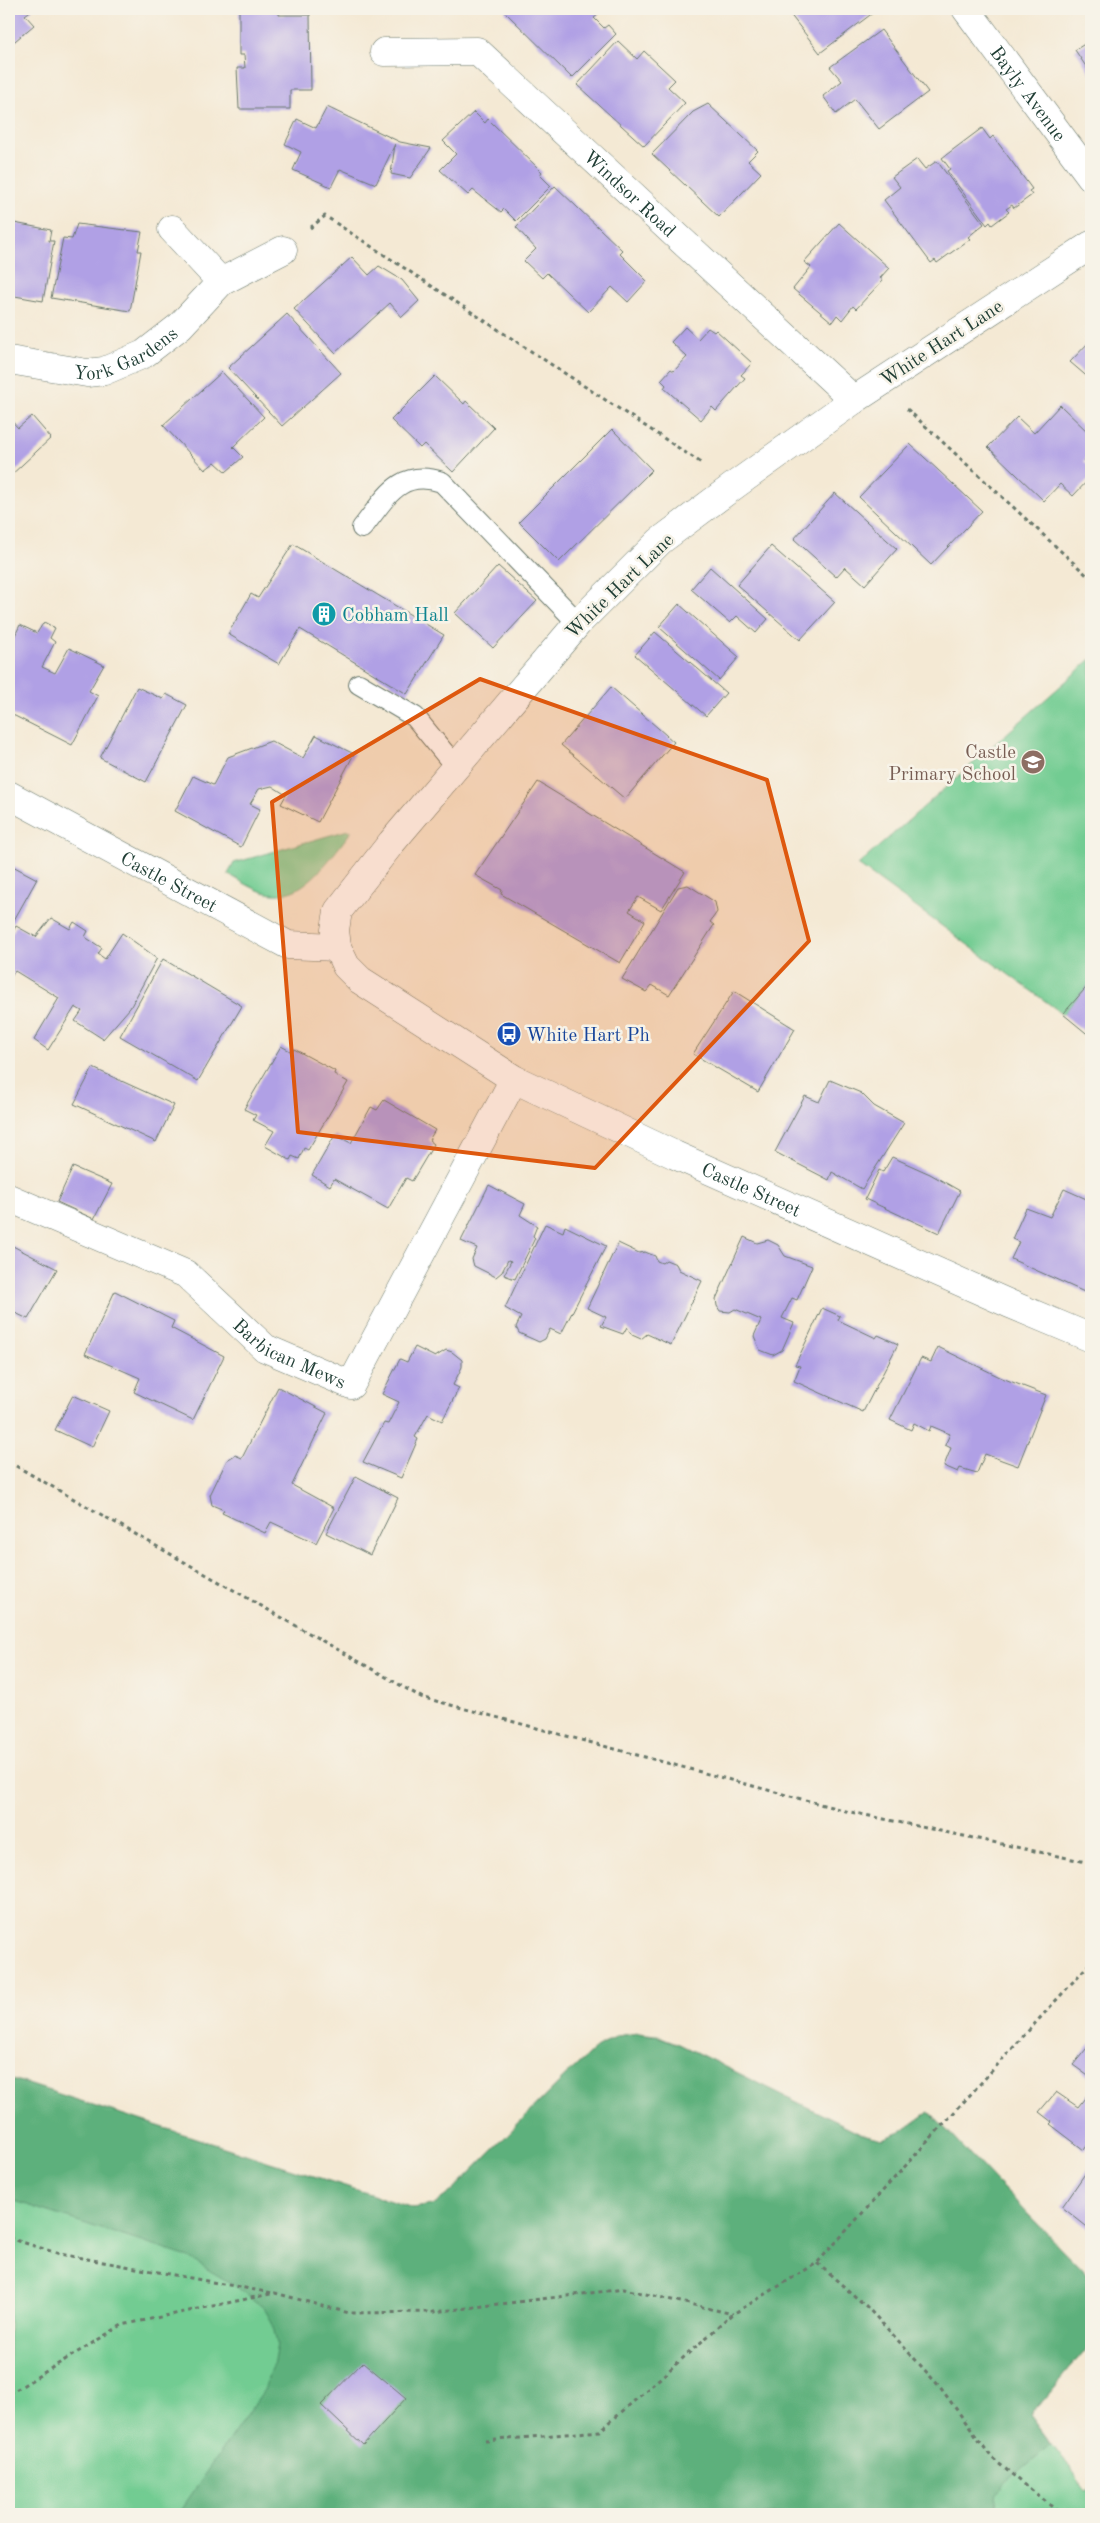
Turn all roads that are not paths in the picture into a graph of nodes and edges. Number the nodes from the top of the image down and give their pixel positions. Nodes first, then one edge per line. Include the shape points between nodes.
1 (966, 9) edge
2 (384, 52) dead end
3 (1091, 176) edge
4 (172, 229) dead end
5 (1091, 245) edge
6 (283, 250) road end
7 (221, 282) junction
8 (9, 360) edge
9 (854, 400) junction
10 (362, 528) dead end
11 (578, 622) junction
12 (359, 684) dead end
13 (455, 766) junction
14 (9, 795) edge
15 (337, 947) junction
16 (424, 1020) joint
17 (514, 1079) junction
18 (9, 1198) edge
19 (1091, 1338) edge

1 - 3 street, Bayly Avenue
2 - 9 street, Windsor Road via 477,51
4 - 7 street
5 - 9 street, White Hart Lane
6 - 7 street, York Gardens
7 - 8 street, York Gardens via 180,326 144,354 104,371 87,373
9 - 11 street, White Hart Lane via 660,541
10 - 11 lane via 394,487 406,480 427,477 442,482
11 - 13 street, White Hart Lane
12 - 13 lane via 415,717
13 - 15 street, White Hart Lane via 338,911
14 - 15 street, Castle Street via 288,946
15 - 16 street, White Hart Lane via 346,966 360,980
16 - 17 street, Castle Street
17 - 18 street, Barbican Mews via 351,1385 265,1348 186,1274
17 - 19 street, Castle Street via 675,1155

